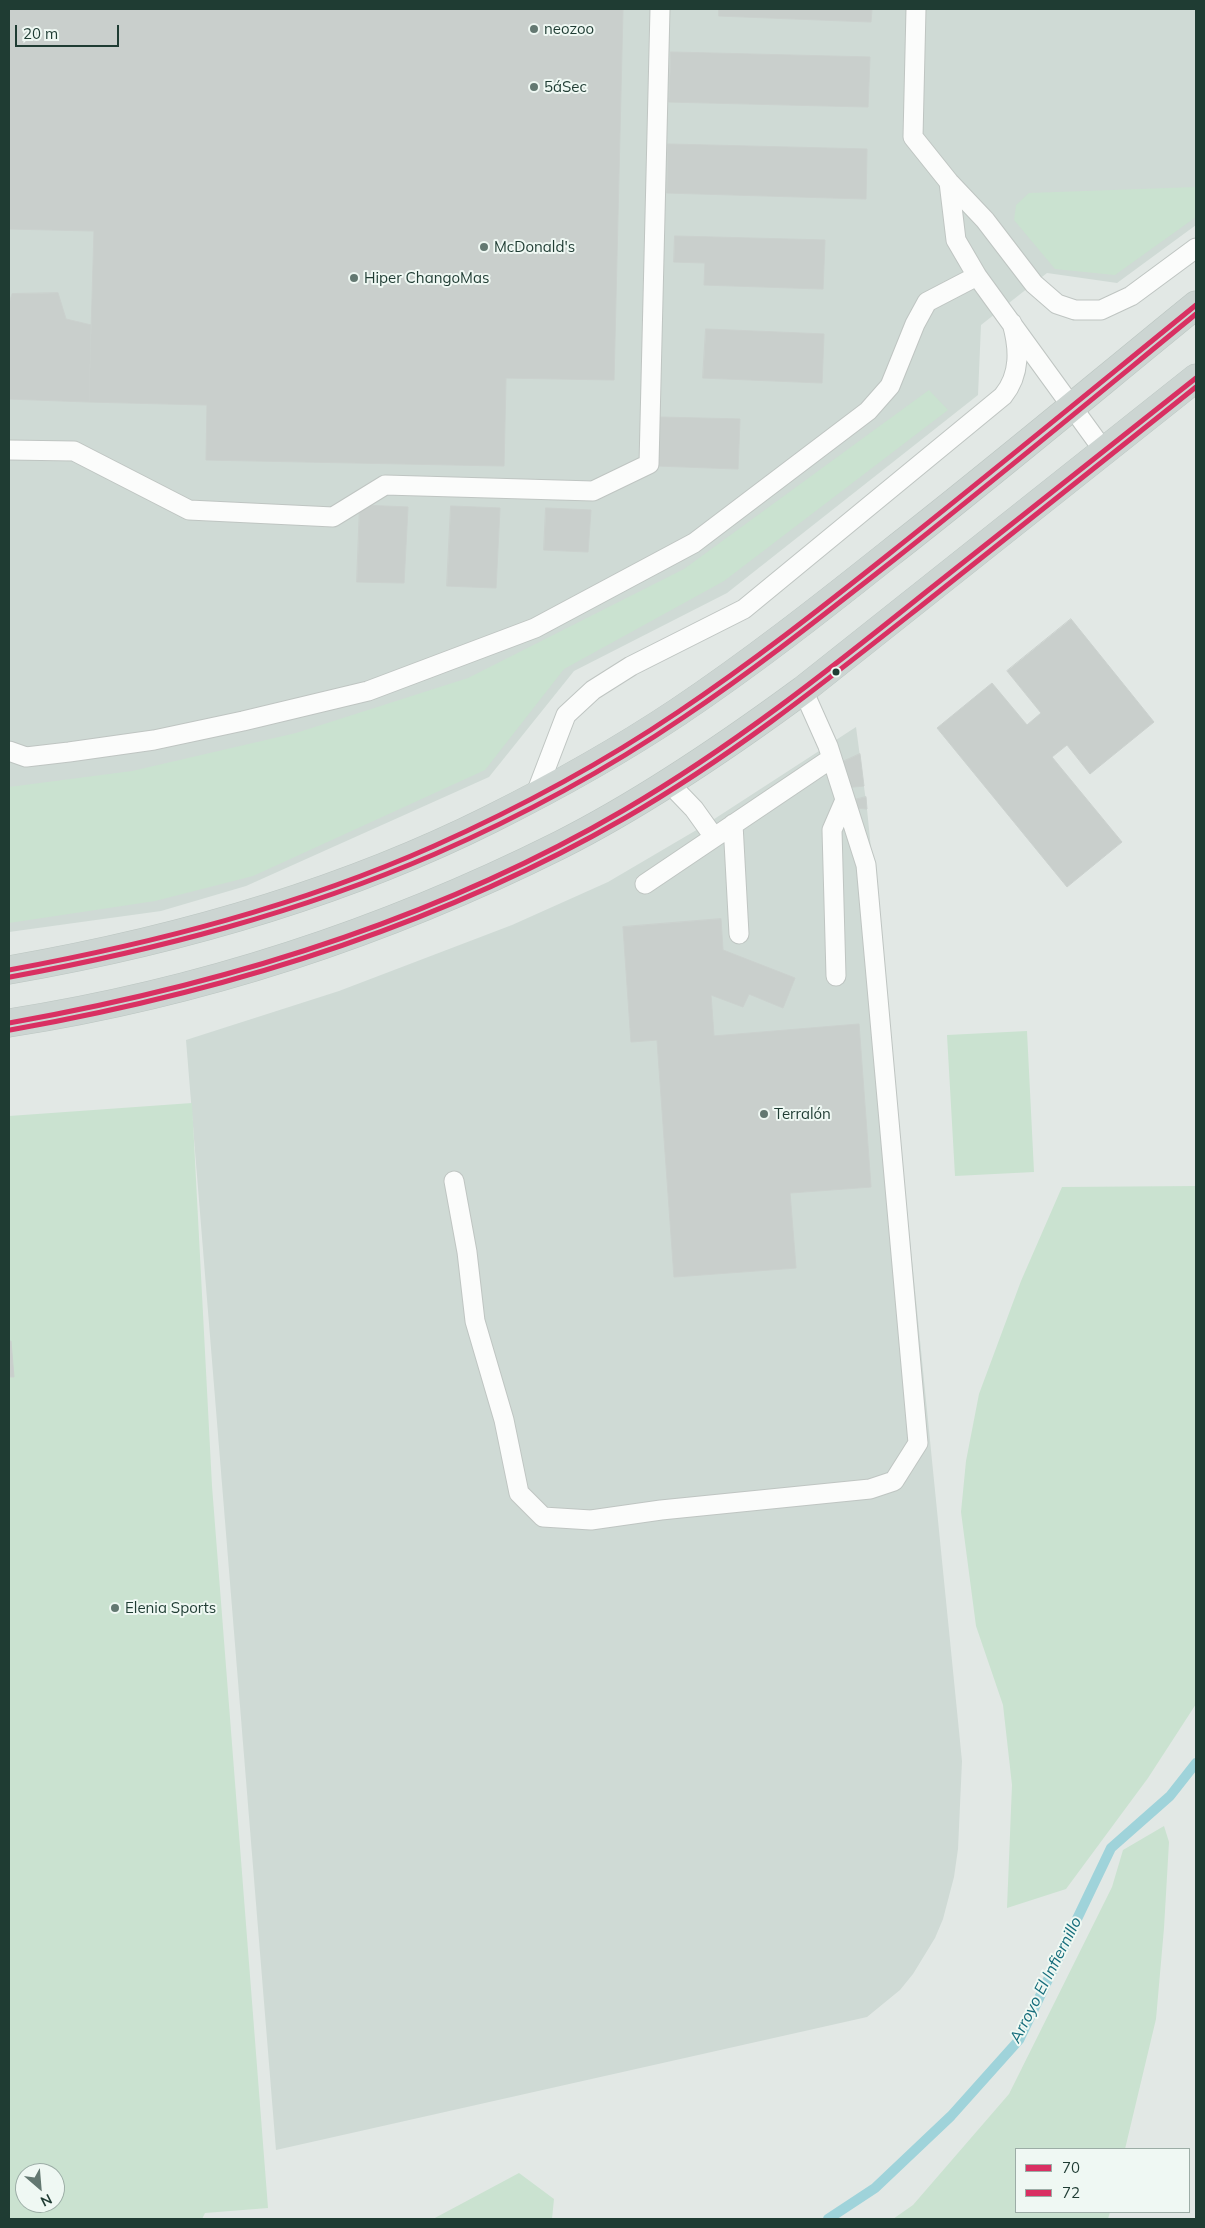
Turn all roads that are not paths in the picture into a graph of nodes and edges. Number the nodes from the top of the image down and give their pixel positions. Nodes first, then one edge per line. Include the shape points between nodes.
1 (660, 9) edge
2 (916, 9) edge
3 (949, 182) junction
4 (1196, 248) edge
5 (977, 276) junction
6 (1196, 304) edge
7 (1012, 323) junction
8 (1196, 378) edge
9 (1071, 407) junction
10 (9, 450) edge
11 (1104, 451) junction
12 (803, 690) junction
13 (9, 751) edge
14 (832, 758) junction
15 (668, 782) junction
16 (535, 796) junction
17 (845, 800) junction
18 (733, 824) junction
19 (714, 837) junction
20 (645, 884) dead end
21 (739, 934) dead end
22 (9, 970) edge
23 (836, 976) dead end
24 (9, 1023) edge
25 (454, 1180) dead end

1 - 10 lane via 649,464 593,491 385,485 333,517 190,510 74,451
2 - 3 lane via 913,137
3 - 4 lane via 985,220 1034,284 1057,304 1075,310 1101,310 1131,296
3 - 5 lane via 956,240
5 - 7 lane
5 - 13 lane via 928,302 915,324 890,386 868,411 694,543 535,628 368,691 243,721 154,740 69,752 26,757
6 - 9 main road
7 - 9 lane
7 - 16 lane via 1017,358 1014,379 1003,396 744,609 631,666 593,690 566,715
8 - 11 main road
9 - 11 lane
9 - 16 main road via 903,543 742,667 639,736
11 - 12 main road
12 - 14 lane
12 - 15 main road
14 - 17 lane
14 - 18 lane
15 - 19 lane via 694,809
15 - 24 main road via 562,844 371,928 295,955 142,998
16 - 22 main road via 442,842 285,903 169,936
17 - 23 lane via 832,830
17 - 25 lane via 866,865 918,1443 894,1481 870,1488 591,1520 543,1517 520,1493 504,1420 475,1321
18 - 19 lane
18 - 21 lane
19 - 20 lane

